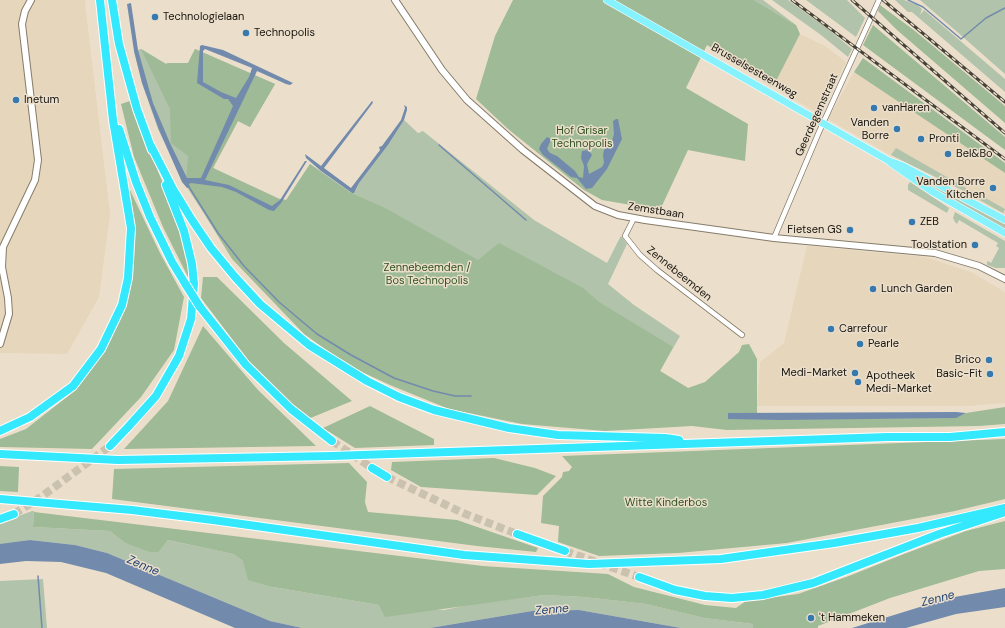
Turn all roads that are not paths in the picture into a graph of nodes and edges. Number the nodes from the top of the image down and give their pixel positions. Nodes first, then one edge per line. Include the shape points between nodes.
1 (31, 0) edge
2 (100, 0) edge
3 (112, 0) edge
4 (395, 0) edge
5 (607, 0) edge
6 (879, 0) edge
7 (112, 107) junction
8 (823, 123) junction
9 (151, 146) junction
10 (889, 161) junction
11 (634, 218) junction
12 (1005, 220) edge
13 (1005, 233) edge
14 (774, 238) junction
15 (2, 247) edge
16 (1003, 276) edge
17 (742, 335) dead end
18 (0, 344) edge
19 (0, 431) edge
20 (1005, 432) edge
21 (332, 441) tunnel mouth
22 (693, 443) junction
23 (110, 446) tunnel mouth
24 (0, 454) edge
25 (372, 468) tunnel mouth
26 (387, 477) tunnel mouth
27 (0, 499) edge
28 (1005, 508) edge
29 (1005, 512) edge
30 (14, 514) tunnel mouth
31 (0, 519) edge
32 (517, 534) tunnel mouth
33 (565, 551) tunnel mouth
34 (639, 577) tunnel mouth

1 - 15 street via 22,24 38,160 35,180
2 - 7 highway
3 - 9 highway via 119,44 137,109
4 - 11 street, Zemstbaan via 454,86 486,118 595,206
5 - 8 main road, Brusselsesteenweg
6 - 8 street, Geerdegemstraat
7 - 19 highway via 131,228 128,278 122,305 101,349 73,386 30,417
7 - 21 highway, bridge via 150,217 200,307 246,365 291,408
8 - 10 main road, Brusselsesteenweg
8 - 14 street, Geerdegemstraat
9 - 22 highway via 192,220 235,277 260,304 309,345 367,381 434,410 509,428 558,435 665,438
9 - 23 highway via 189,247 194,301 179,356 156,396
10 - 12 main road, Brusselsesteenweg
10 - 13 main road, Brusselsesteenweg via 933,192
11 - 14 street, Zemstbaan
11 - 17 street, Zennebeemden via 625,236 640,255
14 - 16 street, Zemstbaan via 935,253 963,260
15 - 18 street via 2,267 9,314
20 - 22 highway via 950,437
22 - 24 highway via 469,452 126,460
25 - 26 highway
27 - 28 highway via 205,519 464,555 589,564 721,559 918,528
29 - 34 highway via 939,534 813,583 763,595 732,598 705,596 675,590
30 - 31 highway
32 - 33 highway

